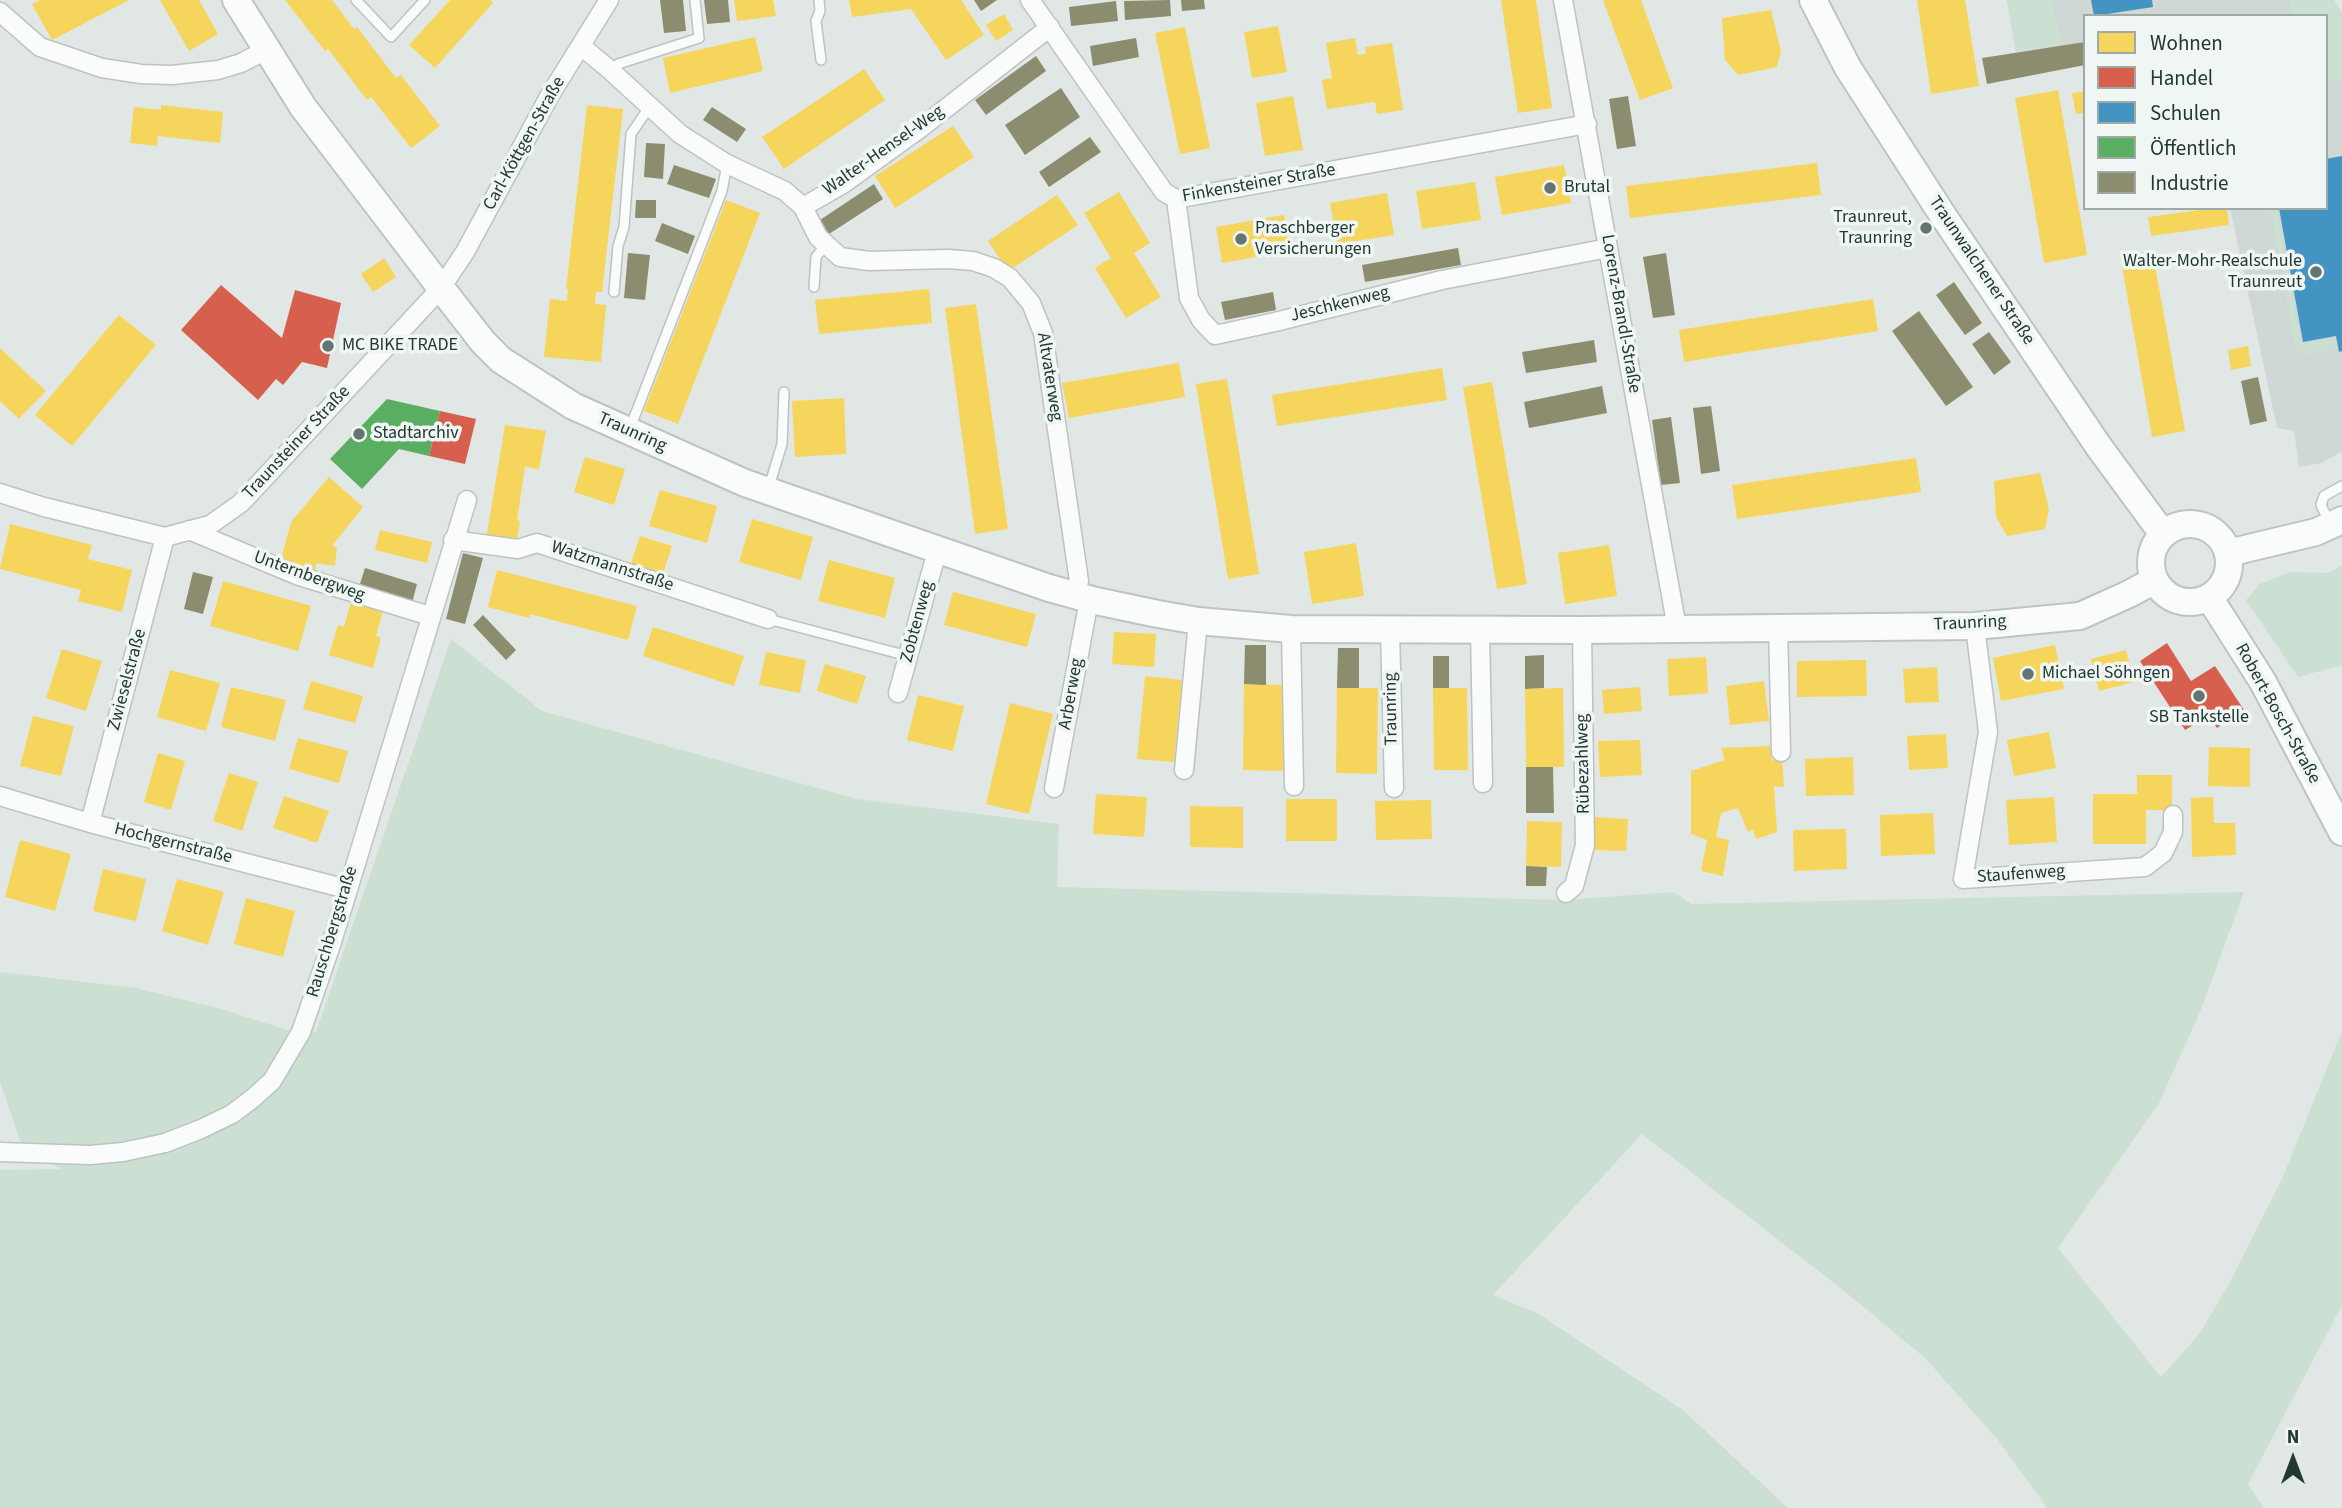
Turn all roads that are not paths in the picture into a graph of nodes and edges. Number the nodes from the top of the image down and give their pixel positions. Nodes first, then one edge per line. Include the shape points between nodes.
1 (236, 0) edge
2 (356, 0) edge
3 (425, 0) edge
4 (609, 0) edge
5 (695, 0) edge
6 (819, 0) edge
7 (1030, 0) edge
8 (1563, 0) edge
9 (1813, 0) edge
10 (0, 12) edge
11 (1049, 27) junction
12 (581, 46) junction
13 (266, 50) junction
14 (821, 60) dead end
15 (610, 70) junction
16 (650, 106) junction
17 (1587, 124) junction
18 (727, 164) junction
19 (1176, 199) junction
20 (803, 207) junction
21 (825, 246) junction
22 (1608, 248) junction
23 (814, 287) dead end
24 (440, 288) junction
25 (614, 292) dead end
26 (784, 392) dead end
27 (629, 431) junction
28 (2342, 485) edge
29 (767, 491) junction
30 (0, 493) edge
31 (467, 500) dead end
32 (2337, 523) edge
33 (189, 530) junction
34 (2163, 534) junction
35 (165, 537) junction
36 (453, 540) junction
37 (937, 551) junction
38 (2228, 552) junction
39 (2154, 580) junction
40 (2210, 597) junction
41 (1082, 598) junction
42 (430, 616) junction
43 (768, 618) joint
44 (1198, 621) junction
45 (1975, 626) junction
46 (1677, 628) junction
47 (1778, 628) junction
48 (1291, 629) junction
49 (1390, 630) junction
50 (1480, 630) junction
51 (1582, 630) junction
52 (908, 656) junction
53 (898, 693) dead end
54 (1781, 752) dead end
55 (1184, 770) dead end
56 (1483, 783) dead end
57 (1294, 786) dead end
58 (1054, 788) dead end
59 (1394, 788) dead end
60 (0, 796) edge
61 (2173, 815) dead end
62 (90, 823) junction
63 (2342, 832) edge
64 (347, 889) junction
65 (1566, 893) dead end
66 (0, 1152) edge

1 - 13 street, Traunring
2 - 3 lane via 391,37
4 - 12 street, Carl-Köttgen-Straße
5 - 15 lane via 699,38
6 - 14 lane via 816,21
7 - 11 street, Finkensteiner Straße
8 - 17 street, Lorenz-Brandl-Straße
9 - 34 street, Traunwalchener Straße via 1848,68 1942,214
10 - 13 street via 40,47 102,68 141,74 218,70
11 - 19 street, Finkensteiner Straße via 1164,192
11 - 20 street, Walter-Hensel-Weg via 922,127
12 - 15 street
12 - 24 street, Carl-Köttgen-Straße
13 - 24 street, Traunring via 303,107
15 - 16 street
16 - 18 street via 680,134
16 - 25 lane via 631,134
17 - 19 street, Finkensteiner Straße
17 - 22 street, Lorenz-Brandl-Straße
18 - 20 street via 785,191
18 - 27 lane via 722,191
19 - 22 street, Jeschkenweg via 1189,298 1215,335 1442,280
20 - 21 street
21 - 23 lane via 816,257
21 - 41 street, Altvaterweg via 840,257 869,261 973,261 1010,278 1031,303 1043,333
22 - 46 street, Lorenz-Brandl-Straße
24 - 27 street, Traunring via 501,360 573,406
24 - 33 street, Traunsteiner Straße via 241,503 210,525
26 - 29 lane via 782,444
27 - 29 street, Traunring
28 - 32 lane via 2324,496 2321,505
29 - 37 street, Traunring
30 - 35 street
31 - 36 street, Rauschbergstraße
32 - 38 street
33 - 35 street, Traunsteiner Straße
33 - 42 street, Unternbergweg via 299,576
34 - 38 street via 2185,524 2201,525 2221,538
34 - 39 street via 2152,552
35 - 62 street, Zwieselstraße
36 - 42 street, Rauschbergstraße
36 - 43 street, Watzmannstraße via 518,549 537,543
37 - 41 street, Traunring
37 - 52 street, Zobtenweg
38 - 40 street via 2226,578
39 - 40 street via 2177,600 2194,602
39 - 45 street, Traunring via 2080,616
40 - 63 street, Robert-Bosch-Straße via 2263,682
41 - 44 street, Traunring
41 - 58 street, Arberweg
42 - 64 street, Rauschbergstraße
43 - 52 lane
44 - 48 street, Traunring
44 - 55 street
45 - 47 street, Traunring
45 - 61 street, Staufenweg via 1988,732 1963,879 2145,867 2163,853 2173,832
46 - 47 street, Traunring
46 - 51 street, Traunring
47 - 54 street
48 - 49 street, Traunring
48 - 57 street
49 - 50 street, Traunring
49 - 59 street, Traunring
50 - 51 street, Traunring
50 - 56 street
51 - 65 street, Rübezahlweg via 1584,845 1574,886
52 - 53 street, Zobtenweg
60 - 62 street, Hochgernstraße
62 - 64 street, Hochgernstraße
64 - 66 street, Rauschbergstraße via 301,1032 272,1081 252,1099 201,1129 123,1152

